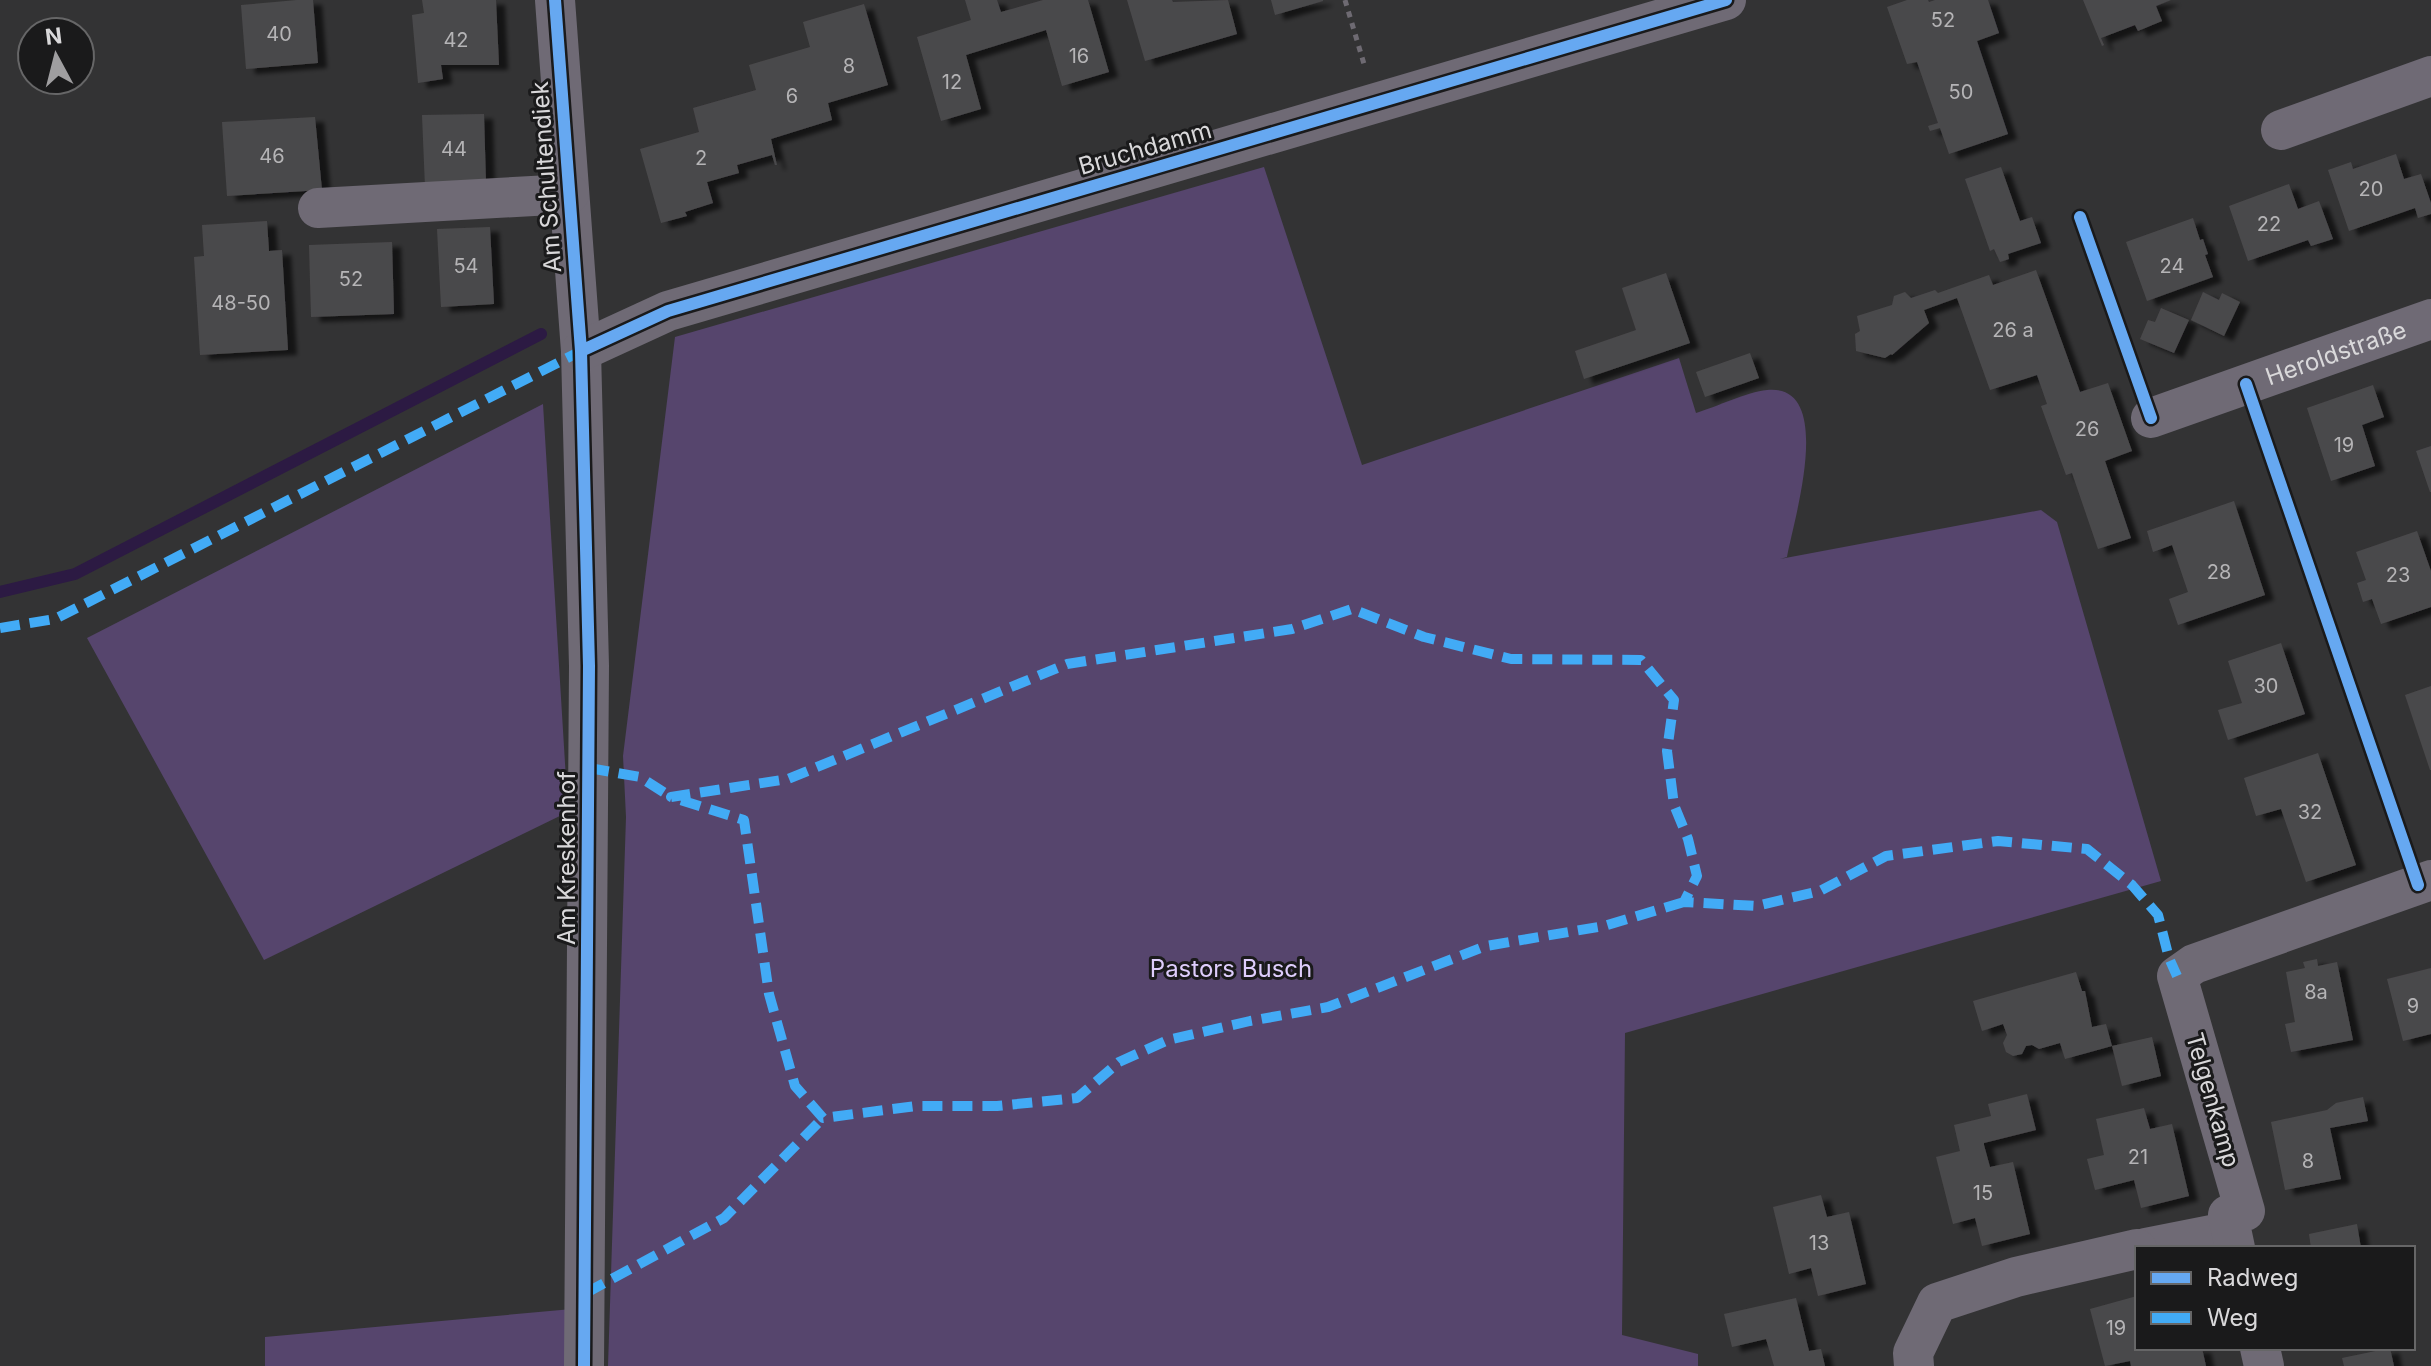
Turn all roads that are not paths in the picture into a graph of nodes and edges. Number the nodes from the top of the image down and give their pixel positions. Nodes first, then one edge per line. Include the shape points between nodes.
1 (555, 0) edge
2 (1726, 0) edge
3 (2431, 76) edge
4 (2281, 130) dead end
5 (569, 194) junction
6 (318, 208) dead end
7 (2431, 319) edge
8 (581, 351) junction
9 (2151, 418) dead end
10 (2424, 883) edge
11 (2237, 1230) edge
12 (2155, 1246) edge
13 (2135, 1249) edge
14 (584, 1366) edge
15 (1914, 1366) edge

1 - 5 street, Am Schultendiek
2 - 8 street, Bruchdamm via 668,311
3 - 4 street
5 - 6 street, Am Schultendiek
5 - 8 street, Am Schultendiek
7 - 9 street, Heroldstraße
8 - 14 street, Am Kreskenhof via 589,666
10 - 11 street, Telgenkamp via 2194,964 2177,976
11 - 12 street, Telgenkamp
13 - 15 street via 2016,1277 1937,1303 1913,1353

